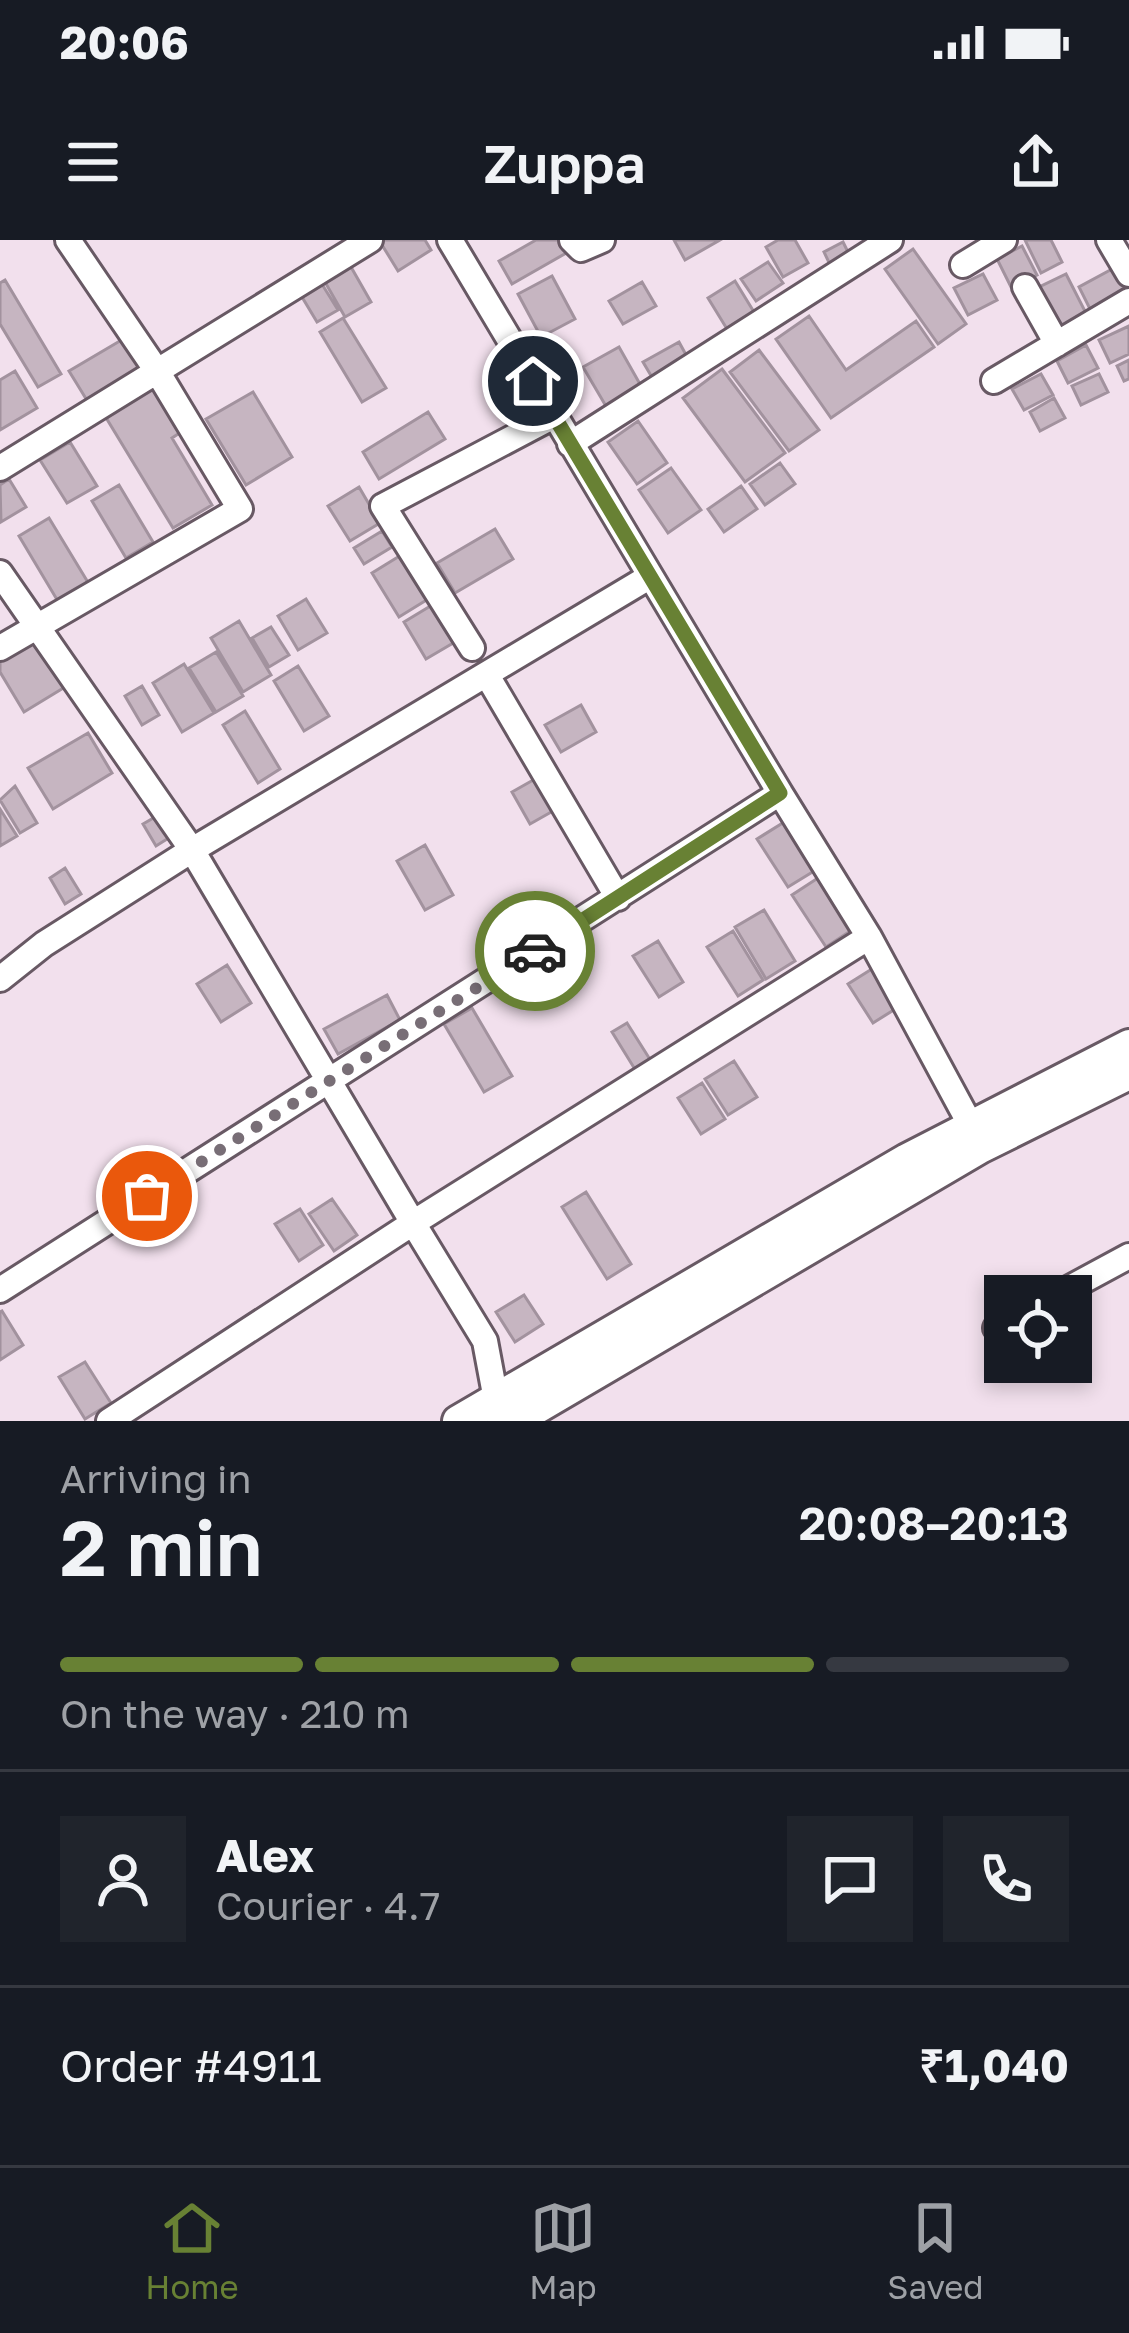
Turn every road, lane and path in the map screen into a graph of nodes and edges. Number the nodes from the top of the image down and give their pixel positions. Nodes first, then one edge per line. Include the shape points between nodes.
1 (68, 240) edge
2 (370, 240) edge
3 (450, 240) edge
4 (572, 240) edge
5 (602, 240) edge
6 (890, 240) edge
7 (1004, 240) edge
8 (1109, 240) edge
9 (963, 265) dead end
10 (1129, 274) edge
11 (1025, 286) dead end
12 (1129, 301) edge
13 (1057, 344) junction
14 (157, 371) junction
15 (994, 381) dead end
16 (554, 416) junction
17 (571, 444) junction
18 (0, 467) edge
19 (0, 573) edge
20 (649, 577) junction
21 (39, 625) junction
22 (0, 648) edge
23 (472, 648) dead end
24 (488, 676) junction
25 (780, 793) junction
26 (192, 850) junction
27 (618, 898) junction
28 (869, 937) junction
29 (0, 979) edge
30 (1129, 1045) edge
31 (1129, 1074) edge
32 (331, 1079) junction
33 (970, 1124) junction
34 (413, 1223) junction
35 (1129, 1256) edge
36 (1092, 1276) edge
37 (0, 1290) edge
38 (502, 1415) edge
39 (109, 1421) edge
40 (458, 1421) edge

1 - 14 street
2 - 14 street
3 - 16 street
4 - 5 street via 580,249
6 - 17 street
7 - 9 street
8 - 10 street
11 - 13 street
12 - 13 street
13 - 15 street
14 - 18 street
14 - 21 street via 240,509
16 - 17 street
16 - 23 street via 382,506
17 - 20 street
19 - 21 street
20 - 24 street
20 - 25 street
21 - 22 street
21 - 26 street
24 - 26 street
24 - 27 street
25 - 27 street
25 - 28 street
26 - 29 street
26 - 32 street
27 - 32 street
28 - 33 street
28 - 34 street
30 - 33 street
31 - 38 street via 980,1148
32 - 34 street
32 - 37 street
33 - 38 street
34 - 38 street via 485,1342
34 - 39 street
35 - 36 street
38 - 40 street

